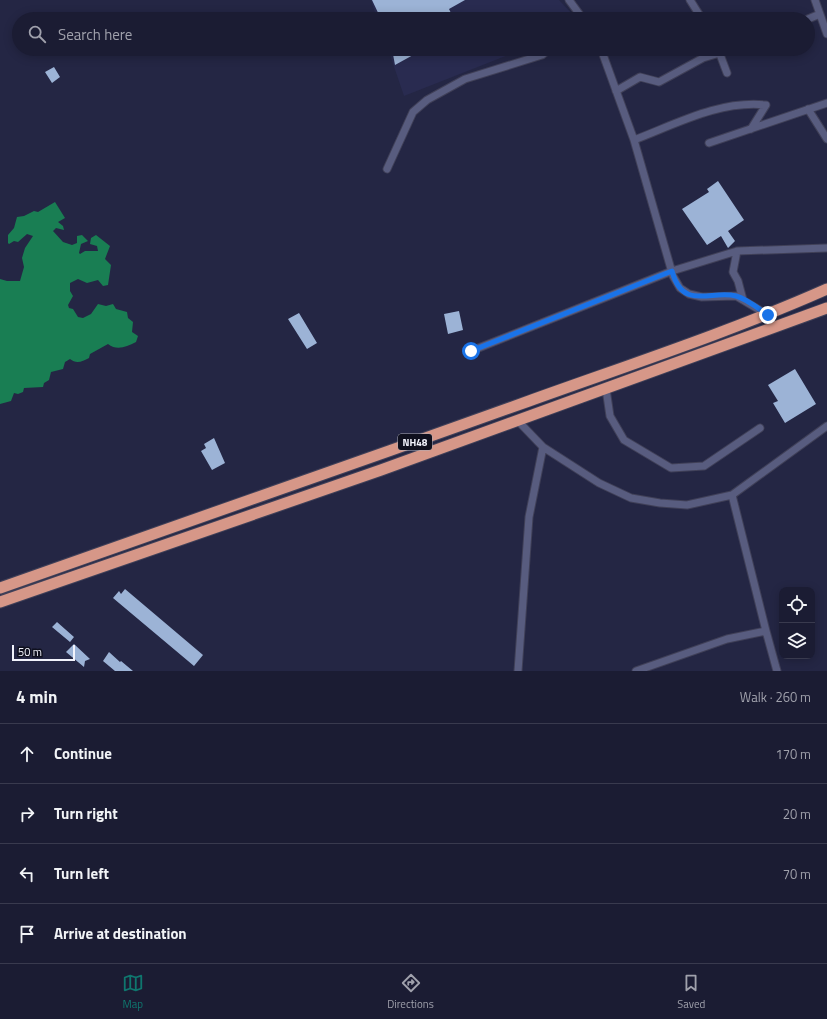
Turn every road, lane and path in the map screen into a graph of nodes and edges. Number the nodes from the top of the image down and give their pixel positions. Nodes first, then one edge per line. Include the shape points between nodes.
1 (569, 0) edge
2 (690, 0) edge
3 (815, 0) edge
4 (578, 12) edge
5 (698, 12) edge
6 (820, 14) junction
7 (815, 16) edge
8 (827, 34) edge
9 (539, 56) edge
10 (604, 56) edge
11 (707, 56) edge
12 (720, 56) edge
13 (727, 73) dead end
14 (616, 91) junction
15 (827, 103) edge
16 (808, 109) junction
17 (751, 129) junction
18 (827, 139) edge
19 (634, 140) junction
20 (709, 144) dead end
21 (386, 169) dead end
22 (827, 248) edge
23 (737, 251) junction
24 (672, 271) junction
25 (827, 289) edge
26 (744, 300) junction
27 (827, 308) edge
28 (768, 315) junction
29 (471, 351) dead end
30 (606, 389) junction
31 (518, 421) junction
32 (827, 426) edge
33 (760, 428) dead end
34 (543, 448) junction
35 (732, 495) junction
36 (0, 588) edge
37 (0, 602) edge
38 (766, 631) junction
39 (518, 671) edge
40 (636, 671) edge
41 (777, 671) edge

1 - 4 street
2 - 5 street
3 - 6 street
6 - 7 street
6 - 8 street
9 - 21 street via 465,78 427,100 413,112
10 - 14 street
11 - 14 street via 659,82 640,77
12 - 13 street
14 - 19 street
15 - 16 street
16 - 17 street
16 - 18 street
17 - 19 street via 766,105 749,103 716,108
17 - 20 street
19 - 24 street
22 - 23 street
23 - 24 street
23 - 26 street via 733,272
24 - 26 street via 680,288 689,294 702,298 736,296
24 - 29 street
25 - 28 highway, NH48
26 - 28 street
27 - 30 highway, NH48
28 - 36 highway, NH48
30 - 31 highway, NH48
30 - 33 street via 610,416 624,440 672,468 704,466
31 - 34 street
31 - 37 highway, NH48
32 - 35 street
34 - 35 street via 599,483 631,498 687,505
34 - 39 street via 529,517
35 - 38 street
38 - 40 street via 727,639
38 - 41 street

